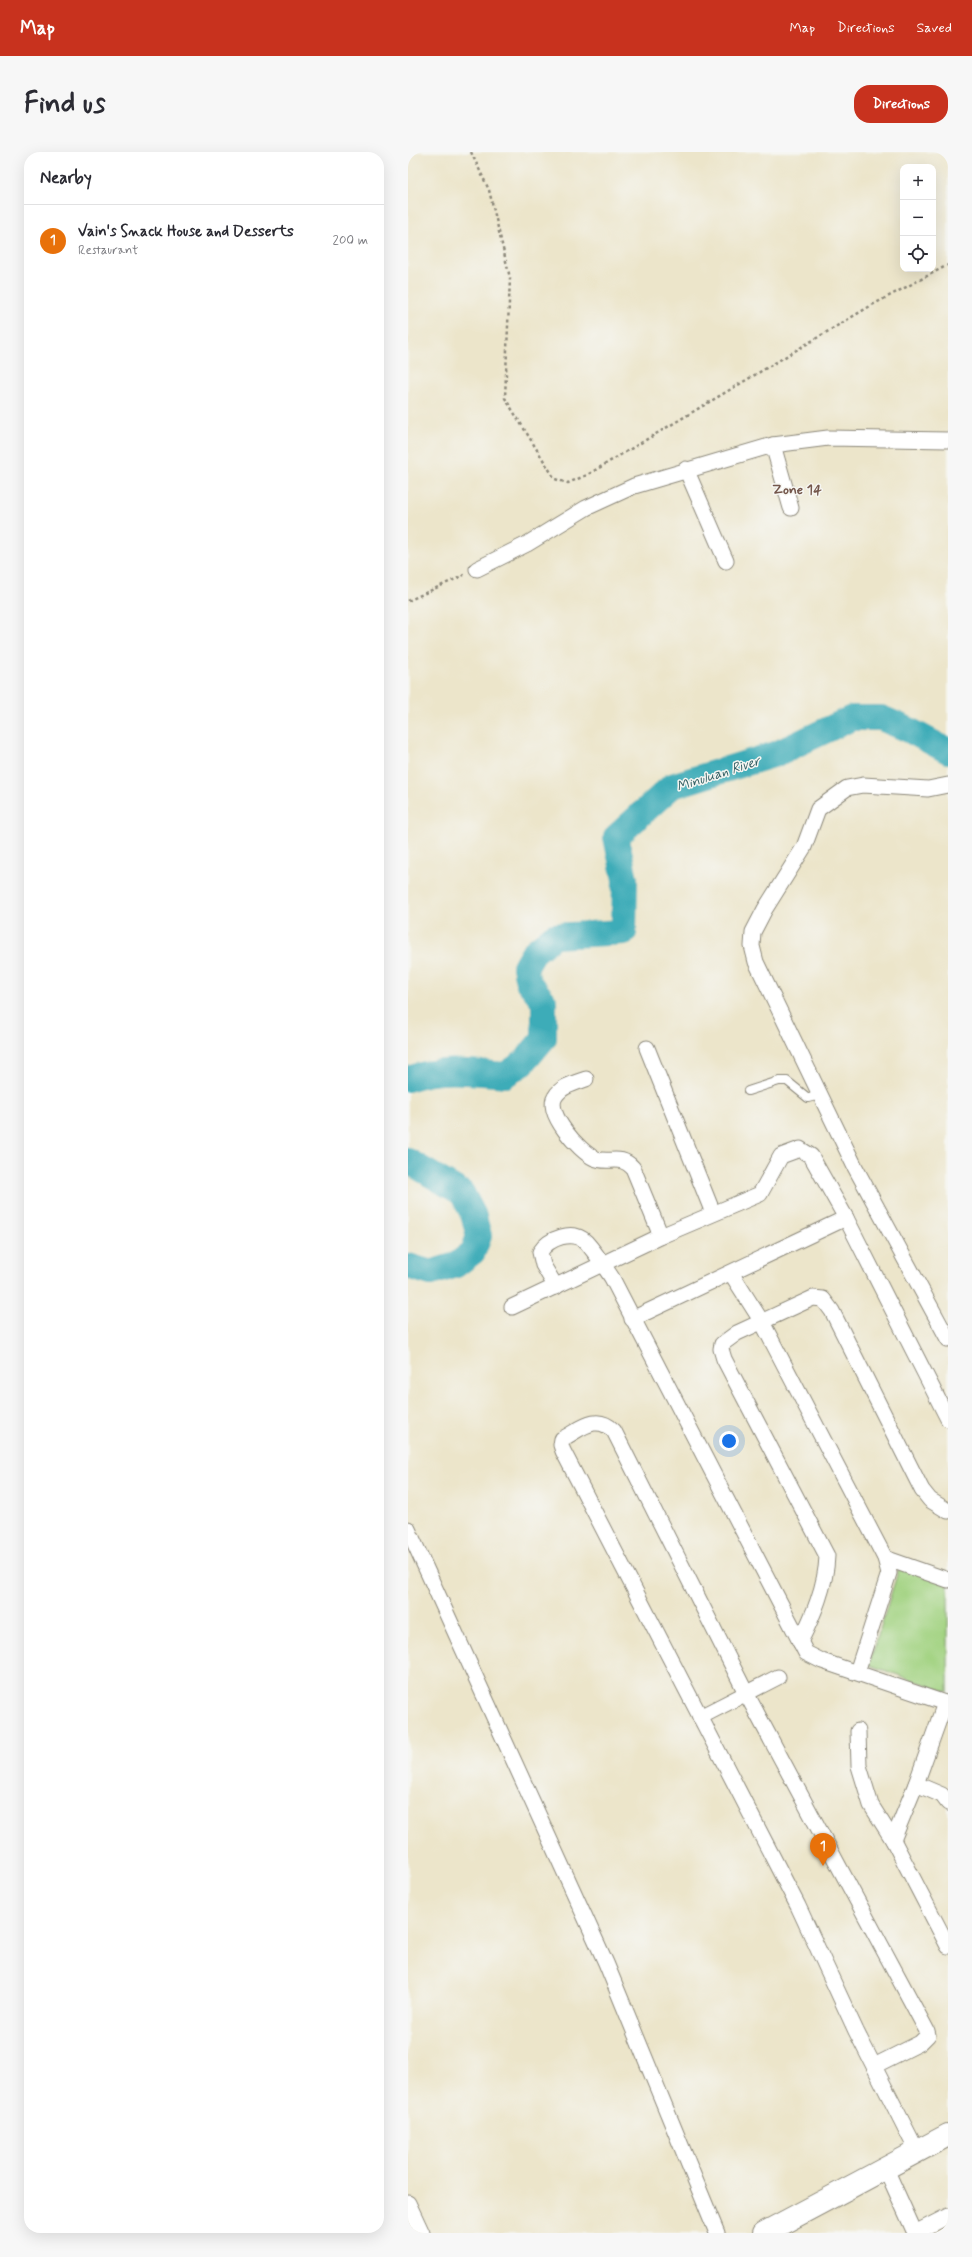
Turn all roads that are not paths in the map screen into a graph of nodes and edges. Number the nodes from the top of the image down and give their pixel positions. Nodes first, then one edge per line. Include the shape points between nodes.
1 (948, 440) edge
2 (773, 445) junction
3 (686, 469) junction
4 (791, 508) dead end
5 (726, 562) dead end
6 (477, 569) road end
7 (948, 785) edge
8 (647, 1048) dead end
9 (586, 1079) dead end
10 (748, 1091) dead end
11 (820, 1095) junction
12 (713, 1213) junction
13 (846, 1218) junction
14 (661, 1236) junction
15 (602, 1263) junction
16 (731, 1273) junction
17 (556, 1287) junction
18 (512, 1306) dead end
19 (632, 1319) junction
20 (762, 1322) junction
21 (948, 1339) edge
22 (948, 1419) edge
23 (948, 1511) edge
24 (408, 1529) edge
25 (885, 1558) junction
26 (948, 1580) edge
27 (800, 1642) junction
28 (857, 1672) junction
29 (778, 1677) dead end
30 (746, 1693) junction
31 (946, 1703) edge
32 (700, 1717) junction
33 (858, 1730) dead end
34 (916, 1784) junction
35 (948, 1804) edge
36 (893, 1840) junction
37 (948, 1946) edge
38 (874, 2066) junction
39 (948, 2135) edge
40 (917, 2151) junction
41 (886, 2168) junction
42 (408, 2203) edge
43 (948, 2216) edge
44 (422, 2233) edge
45 (717, 2233) edge
46 (764, 2233) edge
47 (915, 2233) edge

1 - 2 street via 828,438
2 - 3 street
2 - 4 street
3 - 5 street
3 - 6 street via 634,486 586,508 527,544
7 - 11 street via 928,789 863,785 847,788 828,800 818,809 804,847 753,932 752,946 756,962
8 - 12 street
9 - 14 street via 567,1086 554,1098 552,1107 558,1120 569,1136 593,1158 603,1161 617,1159 627,1162 633,1168
10 - 11 lane via 787,1081 808,1098
11 - 21 street via 905,1262
12 - 13 street via 760,1194 781,1156 800,1149 811,1156
12 - 14 street
13 - 16 street
13 - 22 street
14 - 15 street
15 - 17 street
15 - 17 street via 585,1241 566,1236 550,1241 543,1246 540,1256
15 - 19 street
16 - 19 street
16 - 20 street
17 - 18 street
19 - 27 street
20 - 23 street via 812,1298 827,1302 922,1490 930,1500
20 - 25 street
20 - 27 street via 737,1333 725,1342 721,1349 828,1556 813,1616
24 - 45 street via 606,1963
25 - 26 street
25 - 28 street via 889,1573
27 - 28 street via 812,1658
28 - 31 street
29 - 30 street
30 - 32 street
30 - 32 street via 614,1431 603,1422 596,1421 562,1439 561,1445
30 - 38 street via 927,2031 928,2035 920,2043
31 - 34 street
32 - 38 street via 798,1906
33 - 36 street via 859,1766 871,1805
34 - 35 street via 942,1795
34 - 36 street
36 - 37 street
38 - 40 street
39 - 40 main road
40 - 41 main road
41 - 46 main road
41 - 47 street
42 - 44 street
43 - 47 street

